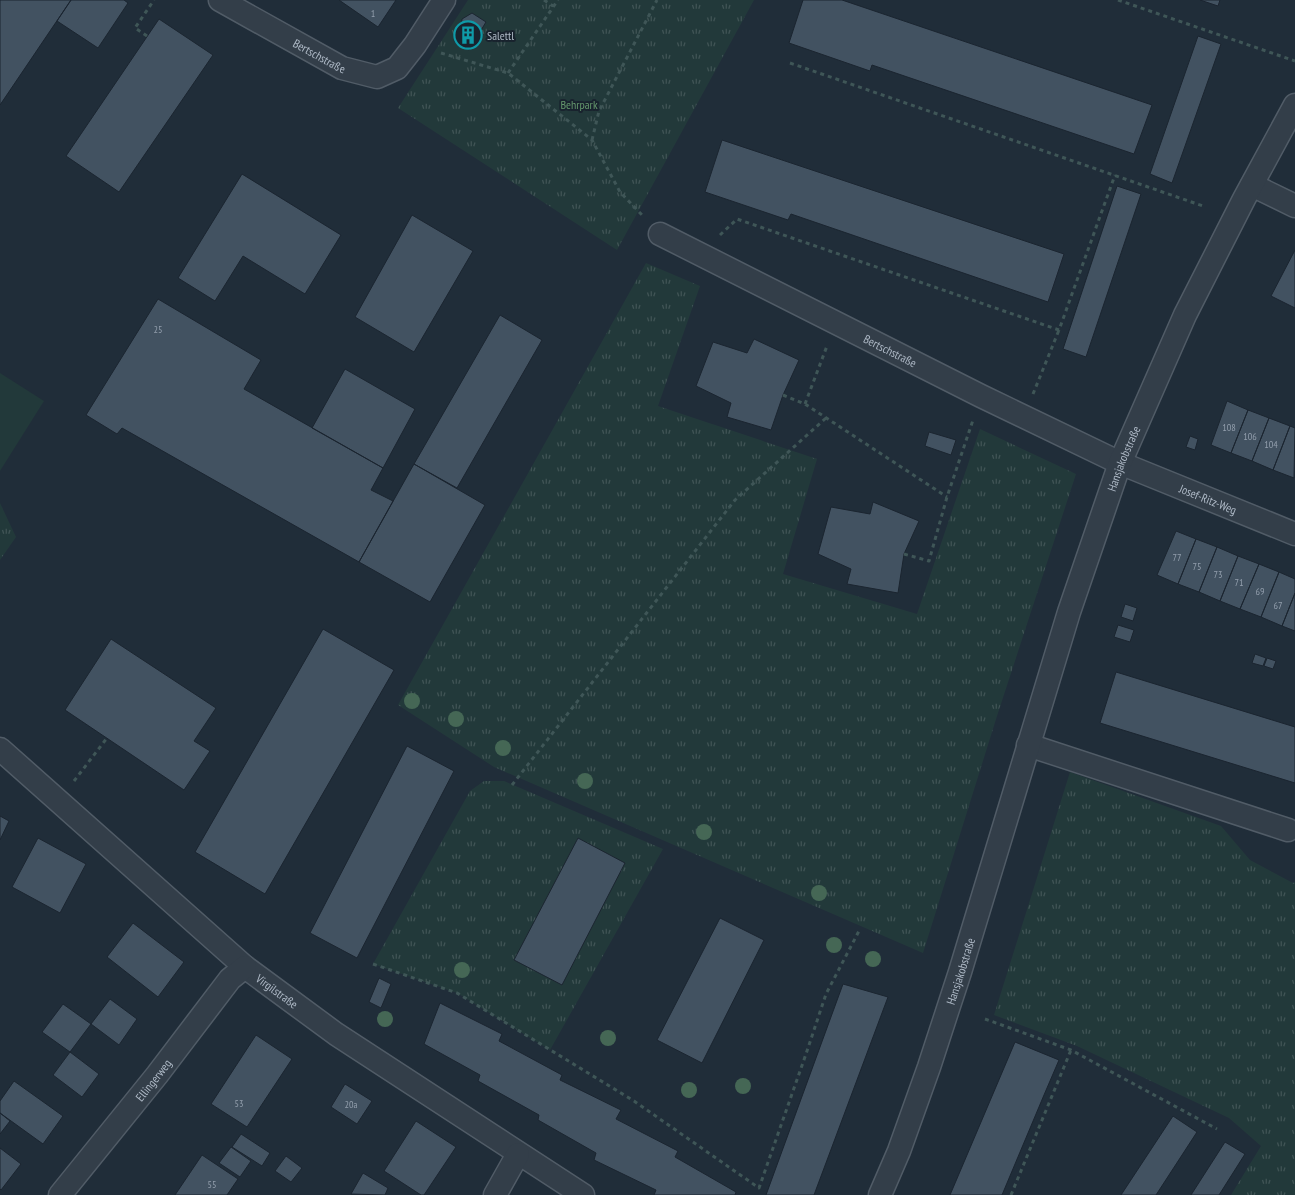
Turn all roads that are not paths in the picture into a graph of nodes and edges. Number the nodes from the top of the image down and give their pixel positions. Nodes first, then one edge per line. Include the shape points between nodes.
1 (220, 0) edge
2 (444, 0) edge
3 (1295, 105) edge
4 (1252, 185) junction
5 (1295, 206) edge
6 (660, 234) road end
7 (1120, 463) junction
8 (1295, 534) edge
9 (1028, 745) junction
10 (0, 749) edge
11 (1288, 830) dead end
12 (245, 967) junction
13 (518, 1154) junction
14 (60, 1195) edge
15 (495, 1195) edge
16 (583, 1195) edge
17 (880, 1195) edge

1 - 2 street, Bertschstraße via 342,68 377,77 397,68
3 - 4 street, Hansjakobstraße
4 - 5 street
4 - 7 street, Hansjakobstraße via 1185,315
6 - 7 street, Bertschstraße
7 - 8 street, Josef-Ritz-Weg
7 - 9 street, Hansjakobstraße via 1068,612
9 - 11 street
9 - 17 street, Hansjakobstraße via 932,1058
10 - 12 street, Virgilstraße
12 - 13 street, Virgilstraße via 336,1034
12 - 14 street, Ellingerweg via 230,979 157,1076
13 - 15 street
13 - 16 street, Virgilstraße

